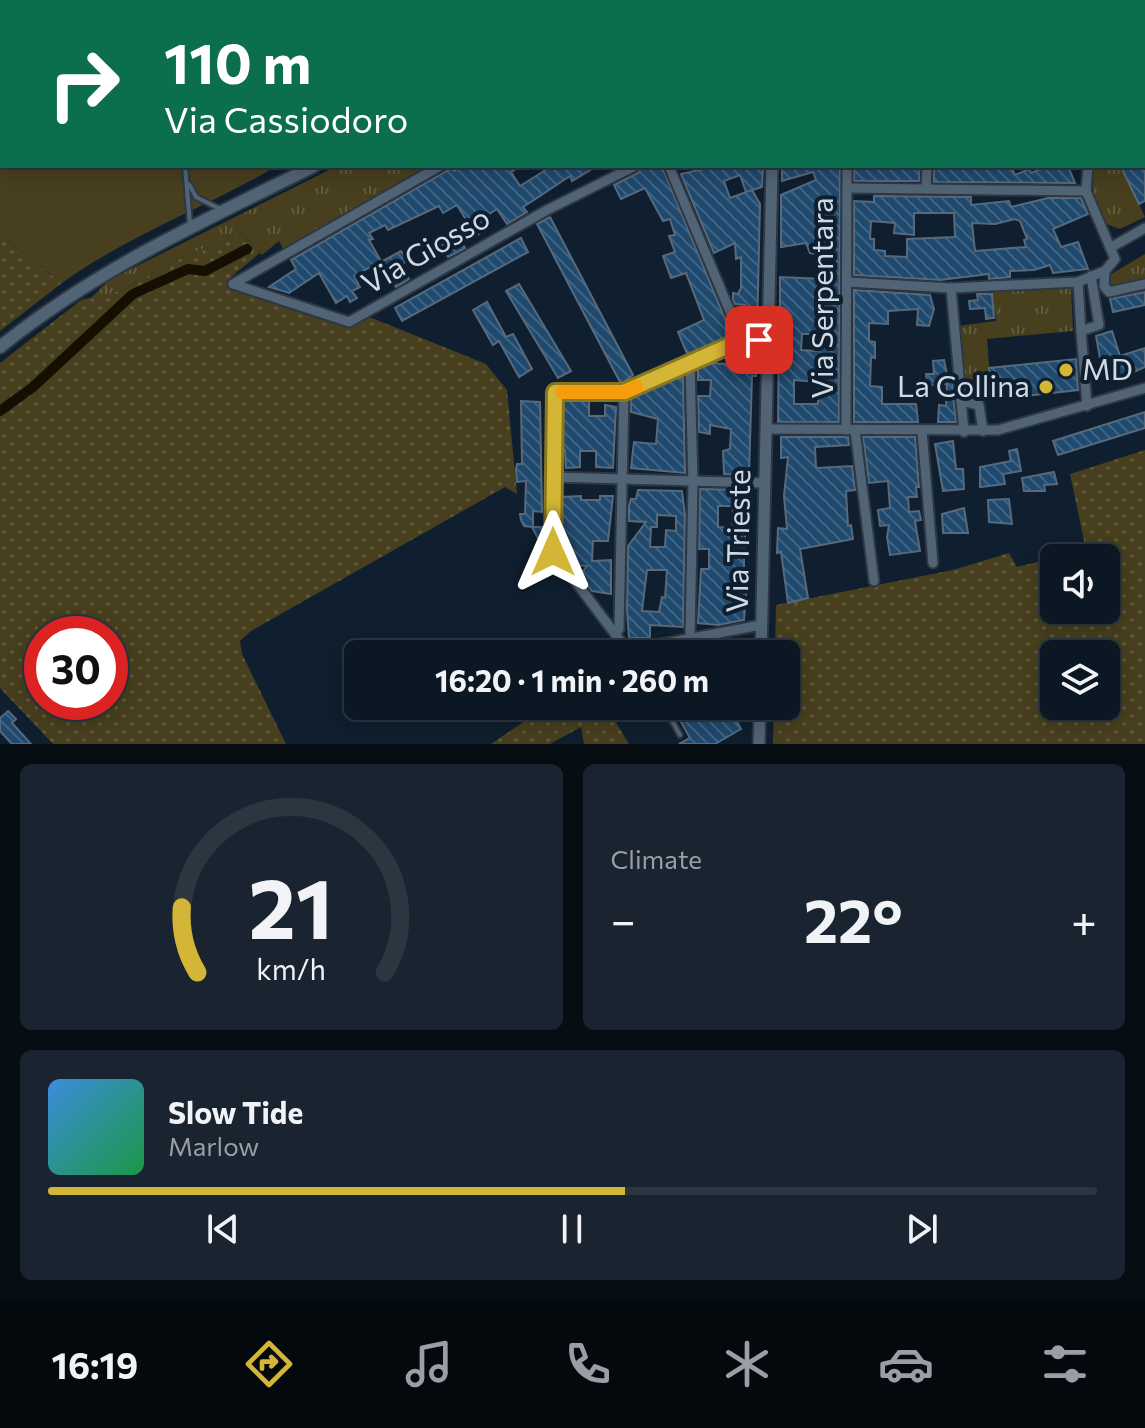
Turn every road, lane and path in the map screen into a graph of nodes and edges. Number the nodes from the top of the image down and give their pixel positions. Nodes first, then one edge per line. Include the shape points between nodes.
1 (185, 168) edge
2 (310, 168) edge
3 (436, 168) edge
4 (631, 168) edge
5 (670, 168) edge
6 (772, 168) edge
7 (847, 168) edge
8 (927, 168) edge
9 (1088, 168) edge
10 (188, 182) junction
11 (848, 188) junction
12 (926, 188) junction
13 (1086, 191) junction
14 (224, 210) junction
15 (190, 226) junction
16 (1145, 228) edge
17 (1110, 248) junction
18 (1105, 271) junction
19 (1091, 276) junction
20 (847, 282) junction
21 (1078, 282) junction
22 (1145, 284) edge
23 (951, 288) junction
24 (1081, 331) junction
25 (742, 340) junction
26 (767, 340) junction
27 (0, 347) edge
28 (690, 364) junction
29 (1145, 388) edge
30 (624, 392) junction
31 (961, 401) junction
32 (1087, 406) junction
33 (766, 429) junction
34 (850, 430) junction
35 (922, 431) junction
36 (983, 431) junction
37 (964, 432) junction
38 (553, 477) junction
39 (621, 480) junction
40 (693, 483) junction
41 (764, 483) junction
42 (933, 563) dead end
43 (874, 581) dead end
44 (761, 625) junction
45 (615, 634) junction
46 (690, 637) junction
47 (761, 640) edge
48 (672, 720) edge
49 (760, 720) edge
50 (680, 735) dead end
51 (759, 744) edge

1 - 10 lane
2 - 14 main road
3 - 4 street, Via Giosso via 233,284 349,322 527,220
5 - 25 street
6 - 26 street, Via Trieste
7 - 11 street, Via Serpentara
8 - 12 street
9 - 13 street
10 - 14 lane via 196,197
10 - 15 lane
11 - 12 street
11 - 20 street, Via Serpentara
12 - 13 street
13 - 17 street
14 - 15 main road
15 - 27 main road via 102,273
16 - 17 street
17 - 18 street via 1115,259
18 - 19 street
18 - 22 street via 1109,292
19 - 21 street
19 - 24 street via 1099,325
20 - 23 street
20 - 34 street, Via Serpentara
21 - 23 street
21 - 24 street
23 - 31 street
24 - 32 street
25 - 26 street
25 - 28 street
26 - 33 street, Via Trieste
28 - 30 street
28 - 40 street
29 - 32 street
30 - 38 street via 555,392
30 - 39 street
31 - 36 street via 979,405
31 - 37 street
32 - 36 street
33 - 34 street
33 - 41 street, Via Trieste
34 - 35 street
34 - 43 street, Via Serpentara
35 - 37 street
35 - 42 street
36 - 37 street
38 - 39 street
38 - 45 street via 553,552
39 - 40 street
39 - 45 street
40 - 41 street
40 - 46 street
41 - 44 street, Via Trieste
44 - 46 street
44 - 47 street, Via Trieste
45 - 46 street via 629,650
48 - 50 lane
49 - 51 street

